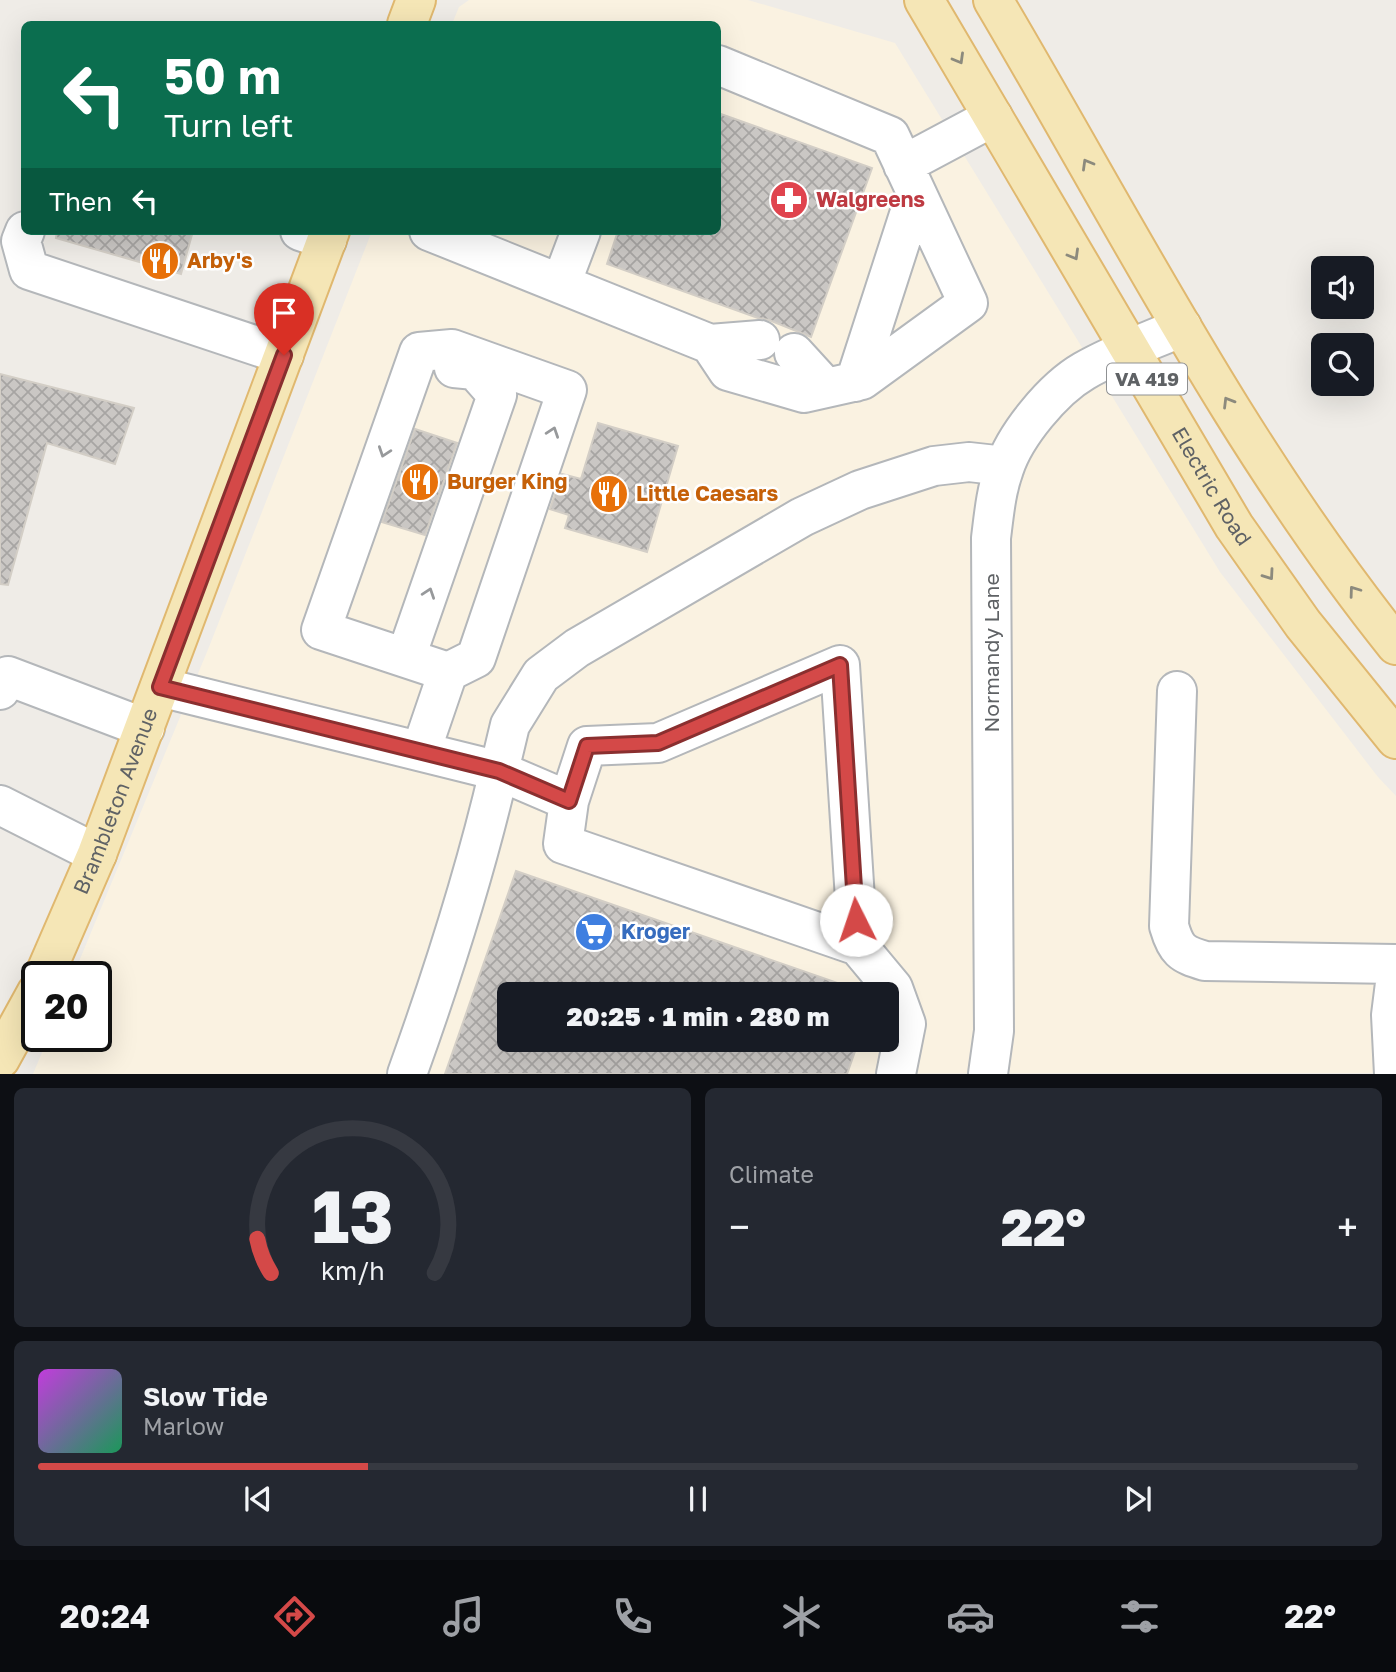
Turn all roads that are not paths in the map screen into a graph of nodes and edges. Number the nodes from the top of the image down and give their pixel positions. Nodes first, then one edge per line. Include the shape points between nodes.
1 (416, 0) edge
2 (924, 0) edge
3 (993, 0) edge
4 (408, 21) edge
5 (721, 66) edge
6 (993, 117) junction
7 (910, 179) junction
8 (23, 235) edge
9 (46, 235) edge
10 (319, 235) edge
11 (439, 235) edge
12 (579, 235) edge
13 (561, 284) junction
14 (1182, 327) junction
15 (225, 336) junction
16 (710, 344) junction
17 (1130, 350) junction
18 (284, 355) junction
19 (840, 385) junction
20 (406, 388) junction
21 (1005, 466) junction
22 (1396, 645) edge
23 (407, 657) junction
24 (448, 672) junction
25 (160, 687) junction
26 (0, 690) edge
27 (1177, 691) dead end
28 (145, 728) junction
29 (1396, 739) edge
30 (421, 751) junction
31 (499, 771) junction
32 (569, 801) junction
33 (0, 805) edge
34 (97, 854) junction
35 (858, 946) junction
36 (51, 961) edge
37 (1396, 964) edge
38 (1396, 975) edge
39 (1394, 1016) edge
40 (21, 1021) edge
41 (0, 1059) edge
42 (407, 1073) edge
43 (896, 1073) edge
44 (988, 1073) edge
45 (1394, 1073) edge

1 - 4 main road
2 -> 6 main road, Electric Road / VA 419
14 -> 3 main road, VA 419
5 - 7 street via 890,136
6 - 7 street
6 -> 17 main road, Electric Road / VA 419
7 - 19 street
7 - 19 street via 968,303 862,380
8 - 15 street via 29,270
9 - 15 street via 45,247 62,266 211,316
10 - 18 main road, Brambleton Avenue
11 - 13 street
12 - 13 street
13 - 16 street
14 - 17 street, Normandy Lane
22 -> 14 main road, VA 419 via 1287,498
15 - 18 street
16 - 19 street via 777,346
16 - 19 street via 728,371 804,393
17 - 21 street, Normandy Lane via 1083,371 1051,398 1025,429
17 -> 29 main road, Electric Road / VA 419 via 1234,526 1303,624
18 - 25 main road, Brambleton Avenue
20 -> 23 street via 321,630
23 -> 20 street via 496,395 475,370 439,366
24 -> 20 street via 476,658 567,390 452,349 419,352
21 - 31 street via 970,462 934,466 860,490 802,517 607,629 541,676 510,725
21 - 44 street, Normandy Lane via 991,538 994,1031
23 - 24 street
24 - 30 street
25 - 28 main road, Brambleton Avenue
25 - 30 street
26 - 28 street via 8,676
27 - 37 street via 1169,926 1174,943 1185,955 1205,961
28 - 34 main road, Brambleton Avenue
30 - 31 street
31 - 32 street
31 - 42 street via 457,929
32 - 35 street via 563,844
32 - 35 street via 587,746 658,743 840,665
33 - 34 street
34 - 36 main road, Brambleton Avenue
35 - 43 street via 893,988 906,1024
38 - 39 street
39 - 45 street
40 - 41 main road

